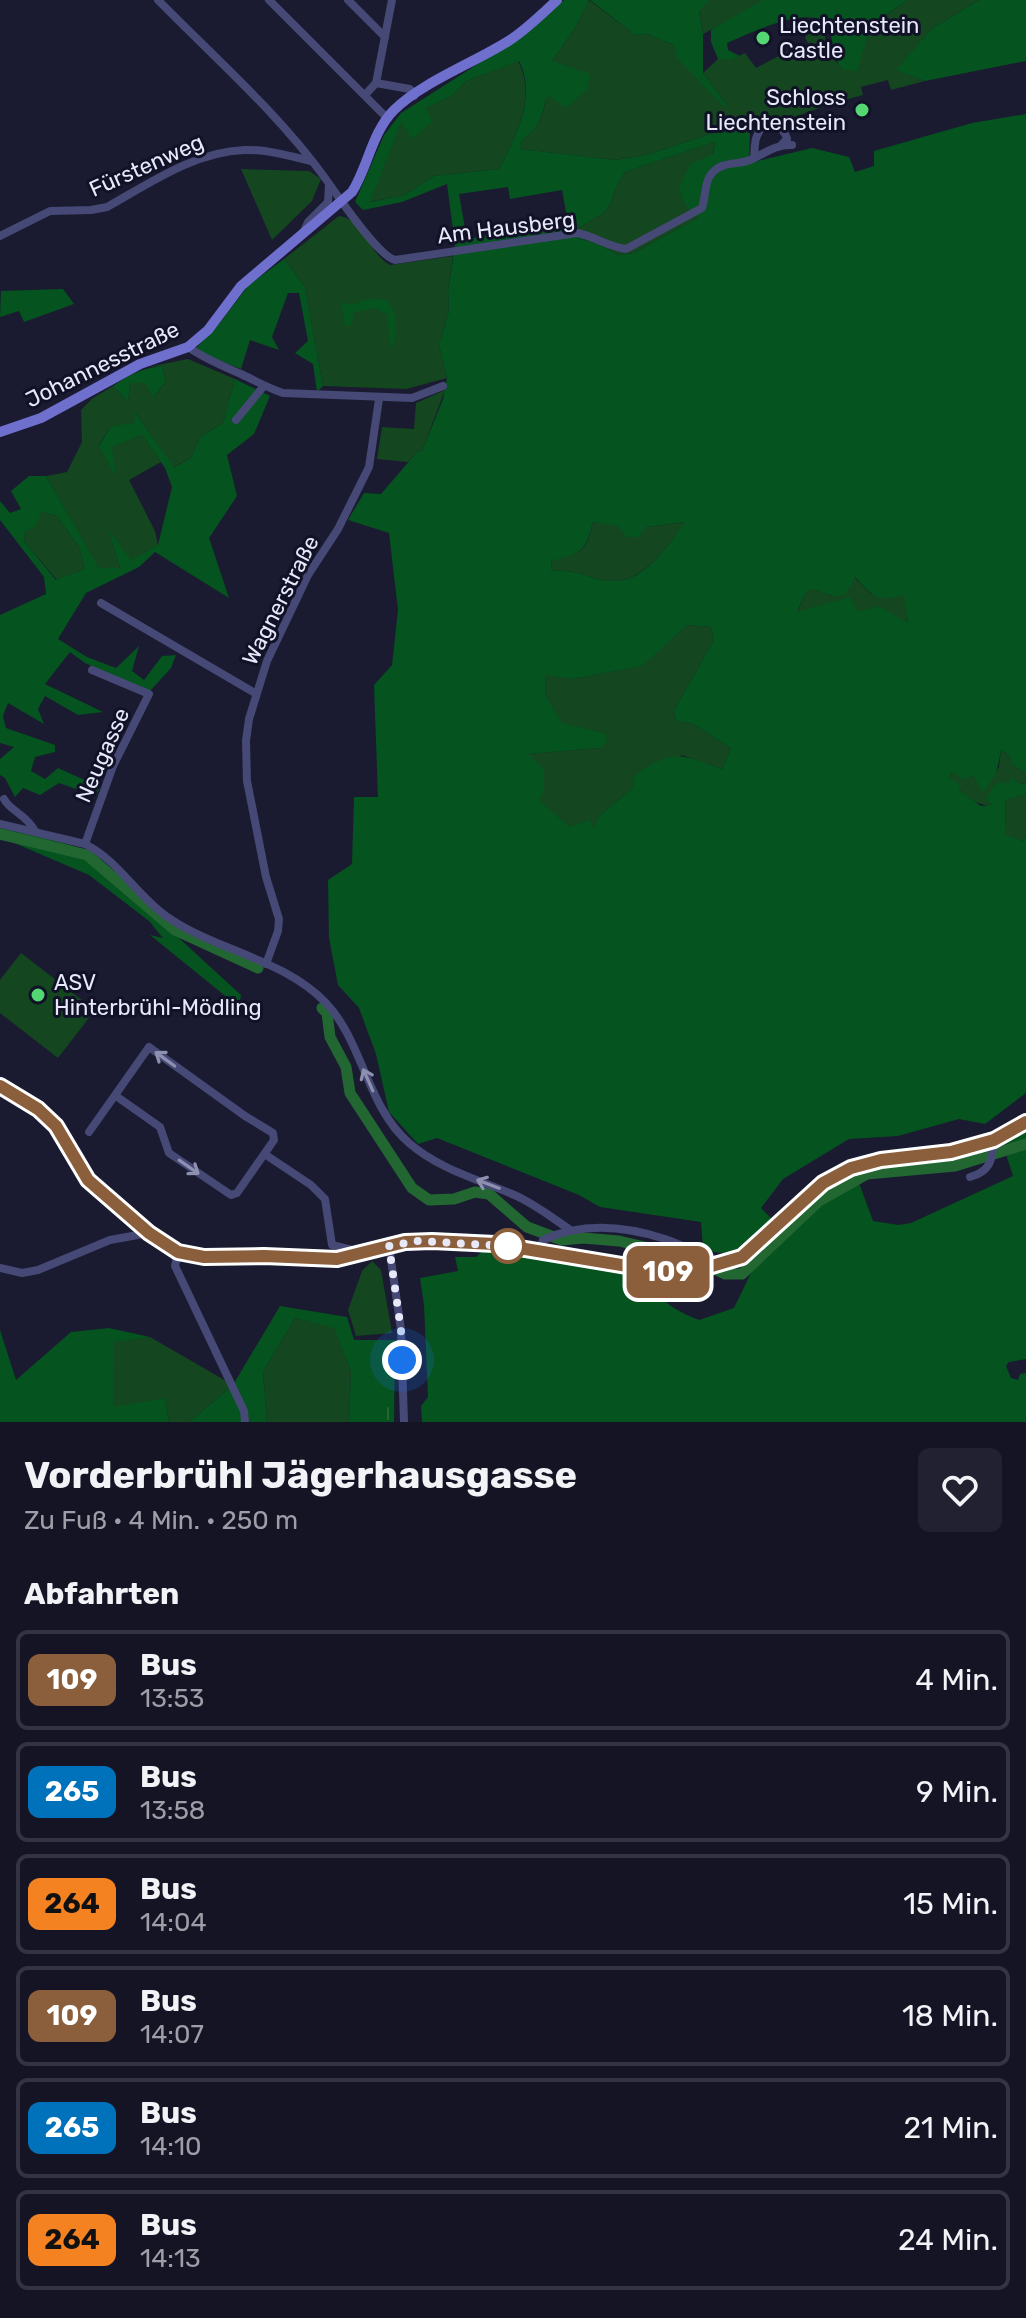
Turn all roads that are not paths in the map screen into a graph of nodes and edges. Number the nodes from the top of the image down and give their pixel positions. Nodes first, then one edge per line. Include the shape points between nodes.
1 (158, 0) edge
2 (269, 0) edge
3 (348, 0) edge
4 (392, 0) edge
5 (557, 0) edge
6 (385, 37) junction
7 (376, 83) junction
8 (365, 95) junction
9 (414, 96) junction
10 (387, 118) junction
11 (782, 144) junction
12 (792, 145) dead end
13 (754, 157) junction
14 (312, 161) junction
15 (327, 180) junction
16 (341, 203) junction
17 (304, 231) junction
18 (0, 236) edge
19 (188, 347) junction
20 (443, 386) dead end
21 (263, 387) junction
22 (379, 399) junction
23 (236, 420) dead end
24 (0, 432) edge
25 (101, 603) dead end
26 (92, 670) dead end
27 (255, 693) junction
28 (4, 799) dead end
29 (0, 824) edge
30 (35, 831) junction
31 (85, 844) junction
32 (266, 964) junction
33 (0, 1086) edge
34 (116, 1096) junction
35 (1026, 1122) edge
36 (89, 1132) dead end
37 (993, 1150) junction
38 (266, 1155) junction
39 (970, 1177) dead end
40 (564, 1231) junction
41 (149, 1233) junction
42 (389, 1246) junction
43 (539, 1250) junction
44 (178, 1252) junction
45 (359, 1256) junction
46 (722, 1264) junction
47 (0, 1268) edge
48 (245, 1422) edge
49 (404, 1422) edge

1 - 14 street
2 - 8 street
3 - 6 street
4 - 6 street
5 - 9 main road, Johannesstraße via 509,41
6 - 7 street
7 - 8 street
7 - 9 street via 410,89
8 - 10 street
9 - 10 main road, Johannesstraße
10 - 16 main road, Johannesstraße via 358,181
11 - 12 street
11 - 13 street, Am Hausberg
11 - 13 street via 785,131 771,124 760,130
13 - 16 street, Am Hausberg via 714,171 702,208 626,249 577,233 395,260 378,250
14 - 15 street
14 - 18 street, Fürstenweg via 246,150 219,153 107,207 50,211
15 - 16 street
15 - 17 street via 328,202
16 - 17 main road, Johannesstraße
17 - 19 main road, Johannesstraße via 241,286
19 - 21 street
19 - 24 main road, Johannesstraße via 140,364 41,418
20 - 22 street via 412,398
21 - 22 street via 300,395
21 - 23 street
22 - 27 street, Wagnerstraße via 369,467 308,575
25 - 27 street
26 - 31 street, Neugasse via 149,694 113,766
27 - 32 street, Wagnerstraße via 246,741 247,781 279,919
28 - 30 street
29 - 30 street
30 - 31 street
31 - 32 street via 109,858 163,915
40 -> 32 street via 516,1195 456,1172 406,1141 379,1106 332,1011 317,995
33 - 41 main road via 56,1126 88,1180
34 - 36 street
34 -> 38 street via 160,1127 169,1153 231,1195
38 -> 34 street via 273,1133 149,1047
35 - 37 main road
37 - 39 street via 982,1173
37 - 46 main road via 881,1160 851,1168 823,1183 742,1257
38 - 45 street via 325,1199 332,1245
40 - 43 street via 547,1238
40 - 46 street via 631,1230
41 - 44 main road
41 - 47 street via 110,1240 38,1270
42 - 43 main road via 432,1241
42 - 45 main road
42 - 49 street via 401,1330
43 - 46 main road via 657,1271 695,1271
44 - 45 main road via 204,1257
44 - 48 street via 175,1266

